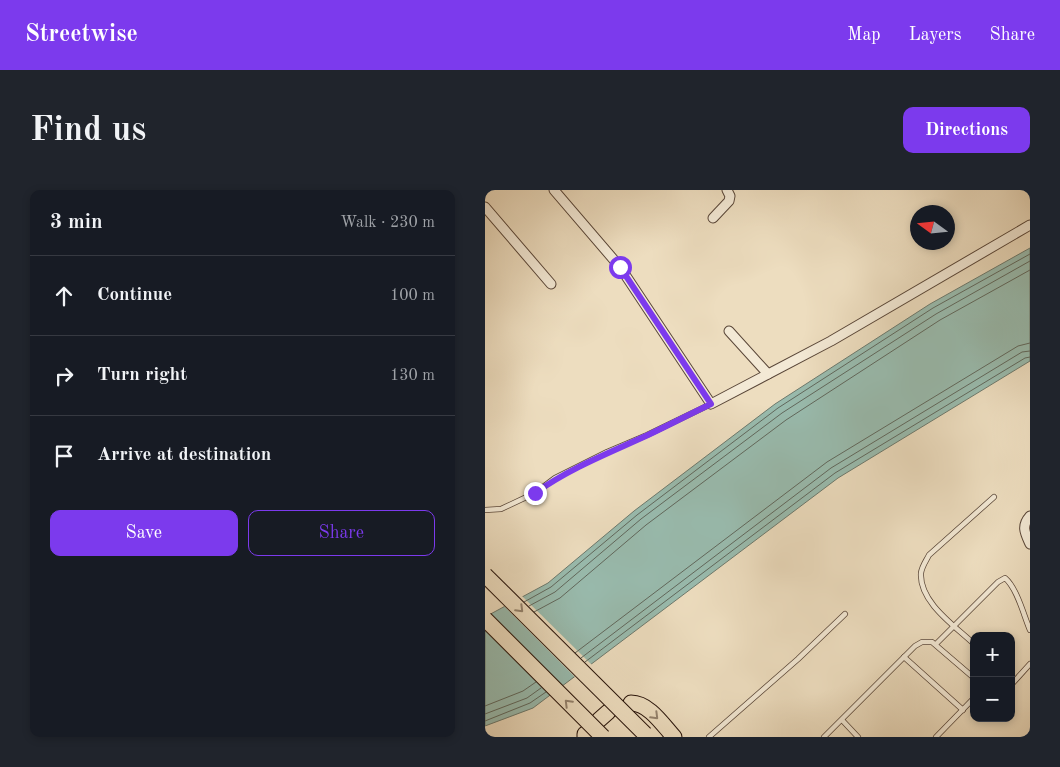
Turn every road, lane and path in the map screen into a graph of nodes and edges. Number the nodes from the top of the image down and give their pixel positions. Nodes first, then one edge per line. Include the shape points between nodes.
1 (554, 190) edge
2 (727, 190) edge
3 (485, 207) edge
4 (713, 218) dead end
5 (1030, 225) edge
6 (551, 284) dead end
7 (729, 331) dead end
8 (768, 374) junction
9 (711, 404) junction
10 (993, 497) dead end
11 (485, 510) edge
12 (1030, 516) edge
13 (1030, 544) edge
14 (485, 575) edge
15 (845, 614) dead end
16 (485, 619) edge
17 (954, 625) junction
18 (1030, 630) edge
19 (970, 640) edge
20 (936, 644) junction
21 (904, 657) junction
22 (1030, 664) edge
23 (973, 677) edge
24 (1015, 680) edge
25 (970, 702) edge
26 (631, 703) dead end
27 (963, 710) junction
28 (842, 720) junction
29 (646, 736) edge
30 (603, 737) edge
31 (674, 737) edge
32 (709, 737) edge
33 (824, 737) edge
34 (858, 737) edge
35 (936, 737) edge

1 - 9 street via 620,267
2 - 4 street via 729,201
3 - 6 street
5 - 8 street
7 - 8 street
8 - 9 street
9 - 11 lane via 607,452 501,509
10 - 17 lane via 940,544 923,567 924,589 931,604
12 - 13 street via 1024,528
14 -> 29 highway, bridge
15 - 32 lane
30 -> 16 highway, bridge
17 - 18 lane via 1005,578
17 - 19 lane
17 - 20 lane
20 - 21 lane via 922,642
20 - 23 lane
21 - 27 lane
21 - 28 lane
22 - 24 lane
25 - 27 lane
26 -> 31 highway via 645,707
27 - 35 lane
28 - 33 lane
28 - 34 lane

